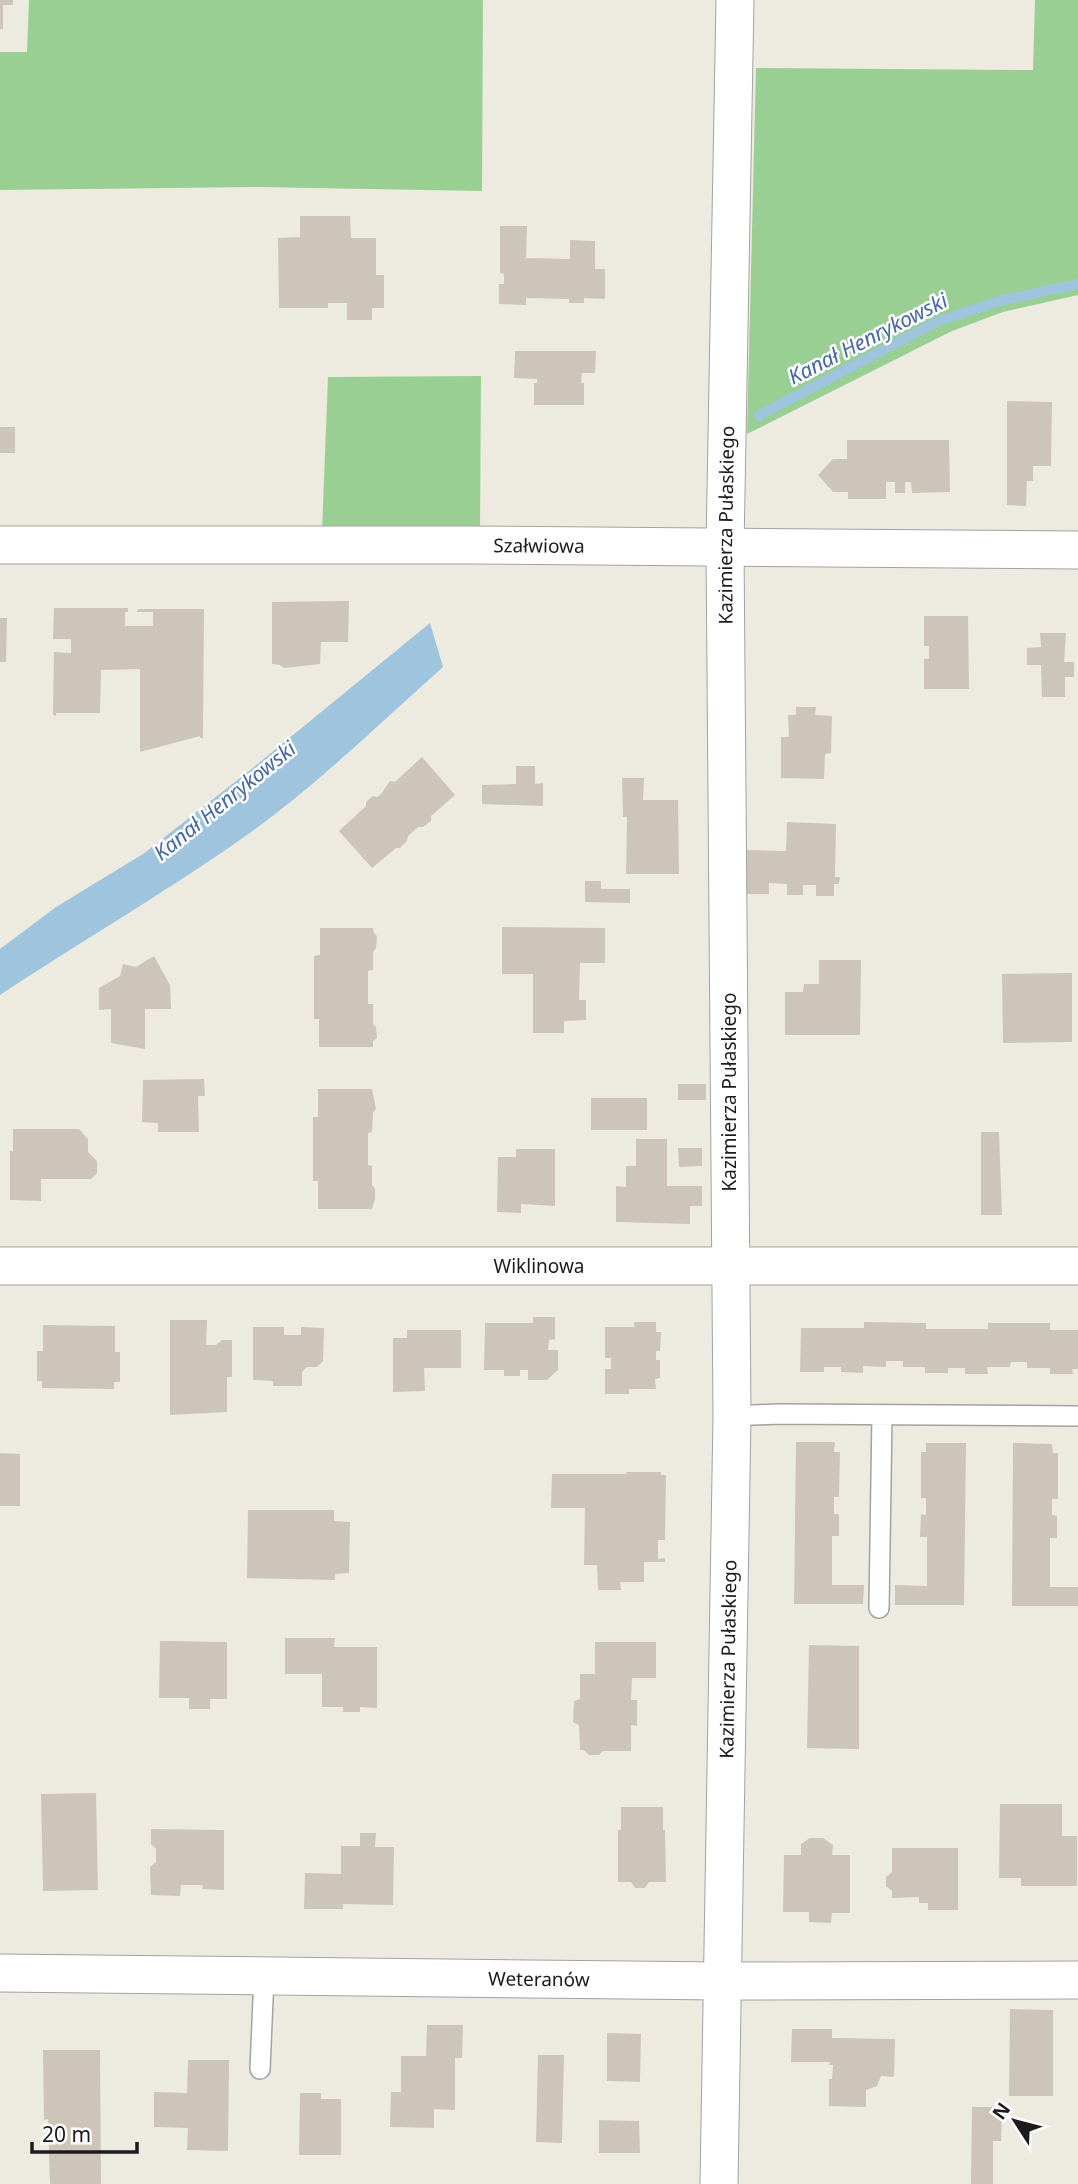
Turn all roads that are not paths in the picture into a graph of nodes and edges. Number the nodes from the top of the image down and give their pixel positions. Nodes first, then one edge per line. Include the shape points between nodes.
1 (735, 0) edge
2 (0, 545) edge
3 (725, 547) junction
4 (1078, 550) edge
5 (0, 1266) edge
6 (730, 1266) junction
7 (1078, 1266) edge
8 (882, 1415) junction
9 (732, 1416) junction
10 (1078, 1416) edge
11 (879, 1608) dead end
12 (0, 1973) edge
13 (264, 1976) junction
14 (1078, 1980) edge
15 (722, 1981) junction
16 (260, 2069) dead end
17 (719, 2184) edge

1 - 3 street, Kazimierza Pułaskiego
2 - 3 street, Szałwiowa
3 - 4 street, Szałwiowa
3 - 6 street, Kazimierza Pułaskiego
5 - 6 street, Wiklinowa
6 - 7 street, Wiklinowa
6 - 9 street, Kazimierza Pułaskiego
8 - 9 lane
8 - 10 lane
8 - 11 lane
9 - 15 street, Kazimierza Pułaskiego
12 - 13 street, Weteranów
13 - 15 street, Weteranów
13 - 16 lane
14 - 15 street, Weteranów
15 - 17 street, Kazimierza Pułaskiego

